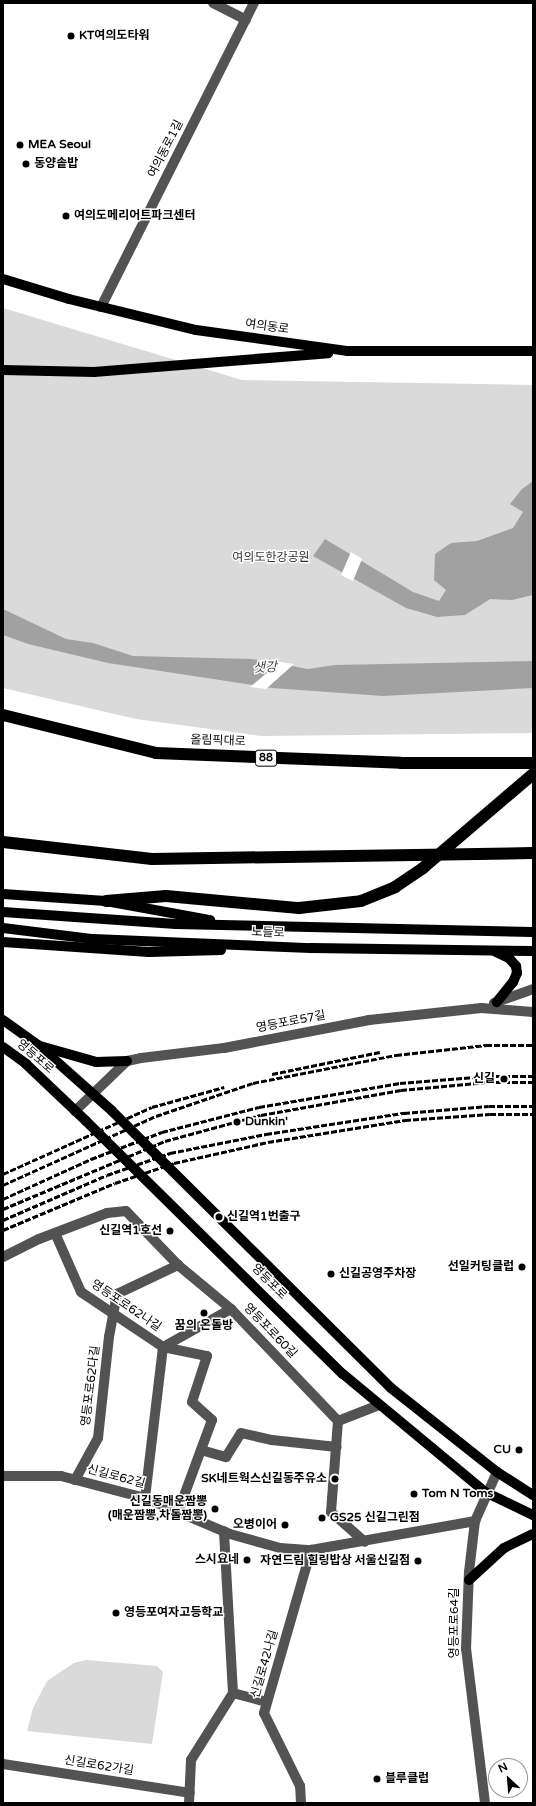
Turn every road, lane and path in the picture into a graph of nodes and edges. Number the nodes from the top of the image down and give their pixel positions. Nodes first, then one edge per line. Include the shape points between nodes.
1 (213, 3) edge
2 (254, 3) edge
3 (246, 20) junction
4 (3, 279) edge
5 (101, 307) junction
6 (347, 351) junction
7 (533, 351) edge
8 (3, 370) edge
9 (3, 715) edge
10 (533, 763) edge
11 (533, 774) edge
12 (3, 842) edge
13 (533, 854) edge
14 (3, 894) edge
15 (106, 901) junction
16 (3, 912) edge
17 (234, 925) junction
18 (3, 928) edge
19 (533, 932) edge
20 (3, 942) edge
21 (311, 948) junction
22 (490, 950) junction
23 (533, 951) edge
24 (533, 989) edge
25 (497, 1002) junction
26 (481, 1008) junction
27 (533, 1012) edge
28 (3, 1020) edge
29 (38, 1046) junction
30 (3, 1047) edge
31 (127, 1061) junction
32 (93, 1096) junction
33 (75, 1111) junction
34 (55, 1233) junction
35 (3, 1257) edge
36 (178, 1265) junction
37 (231, 1309) junction
38 (114, 1314) junction
39 (163, 1347) junction
40 (379, 1405) junction
41 (338, 1421) junction
42 (337, 1447) junction
43 (200, 1450) junction
44 (497, 1472) junction
45 (3, 1476) edge
46 (75, 1480) junction
47 (486, 1492) junction
48 (533, 1495) edge
49 (145, 1498) junction
50 (178, 1512) junction
51 (533, 1515) edge
52 (475, 1521) junction
53 (224, 1532) junction
54 (533, 1534) edge
55 (365, 1542) junction
56 (311, 1550) junction
57 (469, 1580) junction
58 (233, 1693) junction
59 (268, 1702) junction
60 (3, 1764) edge
61 (190, 1798) edge
62 (301, 1803) edge
63 (485, 1803) edge

1 - 3 street
2 - 3 street, 여의동로1길
3 - 5 street, 여의동로1길
4 - 5 main road, 여의동로
5 - 6 main road, 여의동로 via 196,330
6 - 7 main road, 여의동로
6 - 8 main road via 94,372
9 - 10 highway, 올림픽대로 / 88 via 156,753 401,763
11 - 15 highway via 422,868 395,887 361,901 299,908 166,896
12 - 13 highway via 152,859
14 - 15 main road
15 - 17 main road
16 - 17 main road, 노들로 via 176,924
17 - 19 main road, 노들로
18 - 21 main road, 노들로 via 93,939
20 - 21 main road via 149,952
21 - 22 main road, 노들로
22 - 23 main road, 노들로
22 - 25 main road via 509,958 516,966 517,973
24 - 25 street
25 - 26 street
26 - 27 street, 영등포로57길
26 - 31 street, 영등포로57길 via 369,1020 224,1048
28 - 29 main road, 영등포로
29 - 31 main road via 96,1062
29 - 32 main road, 영등포로
30 - 33 main road, 영등포로 via 26,1064
31 - 32 street
32 - 33 street
32 - 44 main road, 영등포로 via 180,1177 391,1388
33 - 40 main road, 영등포로
34 - 35 street, 영등포로60길
34 - 36 street, 영등포로60길 via 107,1212 126,1211
34 - 38 street, 영등포로62나길 via 81,1292
36 - 37 street, 영등포로60길
36 - 38 street via 117,1294
37 - 39 street
37 - 41 street, 영등포로60길
38 - 39 street, 영등포로62나길
38 - 46 street, 영등포로62다길 via 98,1438
39 - 43 street via 207,1356 192,1402 212,1420
39 - 49 street, 영등포로62나길
40 - 41 street
40 - 47 main road, 영등포로
41 - 42 street
42 - 43 street via 272,1440 241,1432 226,1457
42 - 55 street via 331,1512
43 - 50 street
44 - 47 street, 영등포로64길
44 - 48 main road, 영등포로
45 - 46 street, 신길로62길 via 61,1476
46 - 49 street, 신길로62길
47 - 51 main road, 영등포로
47 - 52 street, 영등포로64길
49 - 50 street, 신길로62길
50 - 53 street, 신길로62길
52 - 55 street, 신길로62길
52 - 57 street, 영등포로64길
53 - 56 street, 신길로62길 via 280,1548
53 - 58 street
54 - 57 main road via 504,1548
55 - 56 street, 신길로62길
56 - 59 street, 신길로42나길
57 - 63 street, 영등포로64길 via 466,1649
58 - 59 street
58 - 61 street, 신길로62가길 via 191,1760
59 - 62 street, 신길로42나길 via 264,1713 300,1786
60 - 61 street, 신길로62가길

